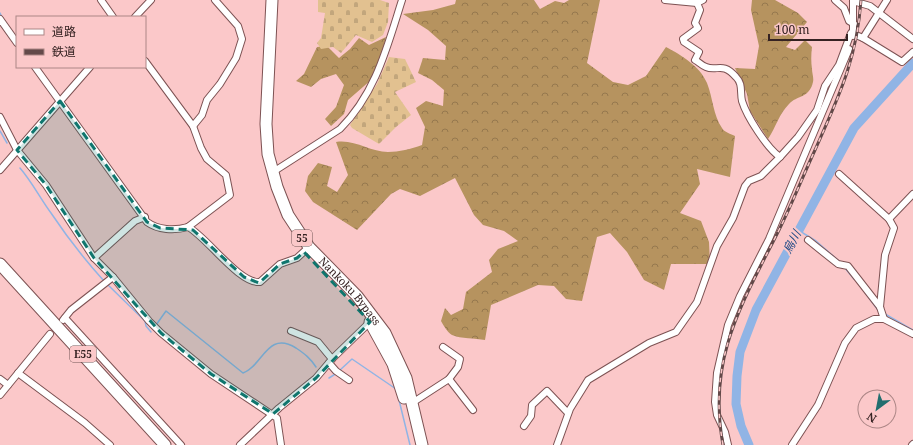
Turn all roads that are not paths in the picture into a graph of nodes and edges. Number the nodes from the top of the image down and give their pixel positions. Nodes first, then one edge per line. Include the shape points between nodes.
1 (101, 0) edge
2 (151, 0) edge
3 (215, 0) edge
4 (266, 0) edge
5 (272, 0) edge
6 (402, 0) edge
7 (665, 0) edge
8 (835, 0) edge
9 (853, 0) edge
10 (887, 0) edge
11 (700, 1) edge
12 (879, 13) junction
13 (112, 16) edge
14 (136, 16) edge
15 (1, 21) edge
16 (854, 24) junction
17 (854, 33) junction
18 (863, 38) junction
19 (913, 39) edge
20 (16, 42) edge
21 (913, 52) edge
22 (146, 62) edge
23 (36, 68) edge
24 (89, 68) edge
25 (60, 101) junction
26 (0, 117) edge
27 (808, 122) junction
28 (193, 126) junction
29 (817, 127) junction
30 (17, 150) junction
31 (780, 157) junction
32 (0, 170) edge
33 (273, 172) junction
34 (839, 174) dead end
35 (913, 194) edge
36 (145, 217) junction
37 (889, 219) junction
38 (188, 227) junction
39 (808, 240) dead end
40 (306, 250) junction
41 (94, 258) junction
42 (0, 264) edge
43 (113, 277) junction
44 (880, 307) junction
45 (884, 319) junction
46 (370, 322) junction
47 (290, 331) dead end
48 (50, 334) dead end
49 (913, 334) edge
50 (443, 347) dead end
51 (330, 361) junction
52 (18, 373) junction
53 (0, 379) edge
54 (449, 379) junction
55 (349, 380) dead end
56 (8, 386) junction
57 (0, 395) edge
58 (412, 403) junction
59 (473, 410) dead end
60 (568, 413) junction
61 (273, 414) junction
62 (524, 426) dead end
63 (110, 445) edge
64 (165, 445) edge
65 (181, 445) edge
66 (240, 445) edge
67 (281, 445) edge
68 (415, 445) edge
69 (422, 445) edge
70 (557, 445) edge
71 (728, 445) edge
72 (792, 445) edge

1 - 13 street
2 - 14 street
3 - 28 street via 238,26 242,39 236,58
4 - 40 highway, Nankoku Bypass / 55 via 260,109 261,151 266,179 274,201 292,236
5 - 33 highway, Nankoku Bypass / 55 via 266,124 268,154
6 - 33 street via 378,75 348,122
7 - 11 street
8 - 16 street via 844,8 849,21
9 - 12 street via 866,4
9 - 16 street
10 - 12 street
11 - 31 street via 695,23 698,28 683,38 684,42 700,53 695,60 707,68 722,67 738,78 742,101 749,115
12 - 18 street
12 - 19 street
15 - 20 street
16 - 17 street
17 - 18 street
17 - 27 street via 850,33 839,65 825,86 820,104
17 - 29 street via 845,62
18 - 21 street via 902,62
22 - 28 street
23 - 25 street
24 - 25 street
25 - 30 street
25 - 36 street
26 - 30 street
27 - 29 street
27 - 31 street
28 - 38 street via 207,159 226,176 230,195
29 - 71 street via 769,239 734,310 723,343 715,402
30 - 32 street
30 - 41 street via 46,185
31 - 60 street via 761,176 749,181 745,186 733,218 717,246 697,302 676,332 649,343 588,380
33 - 40 highway, Nankoku Bypass / 55 via 288,215
34 - 37 street
35 - 37 street
36 - 38 street via 147,222 160,228
36 - 41 street via 135,221
37 - 44 street via 894,228 885,255
38 - 40 street via 197,232 212,250 244,277 256,282 260,282 282,262 296,258
39 - 44 street via 838,264 848,266
40 - 46 highway, Nankoku Bypass / 55
40 - 58 highway, Nankoku Bypass / 55 via 357,296 379,324 406,378
41 - 43 street
42 - 64 highway, E55
43 - 61 street via 161,333 211,374
43 - 65 street via 71,310 63,320
44 - 45 street
45 - 49 street
45 - 72 street via 874,318 866,321 848,337 818,405
46 - 51 street
46 - 68 highway, Nankoku Bypass / 55 via 393,364 405,400
47 - 51 street via 318,342
48 - 52 street
50 - 54 street via 460,359 458,367
51 - 55 street via 336,371
51 - 61 street via 316,378
52 - 56 street
52 - 63 street
53 - 56 street
54 - 58 street
54 - 59 street
56 - 57 street
58 - 69 highway, Nankoku Bypass / 55
60 - 62 street via 547,391 532,405 531,416
60 - 70 street
61 - 66 street
61 - 67 street via 277,418

